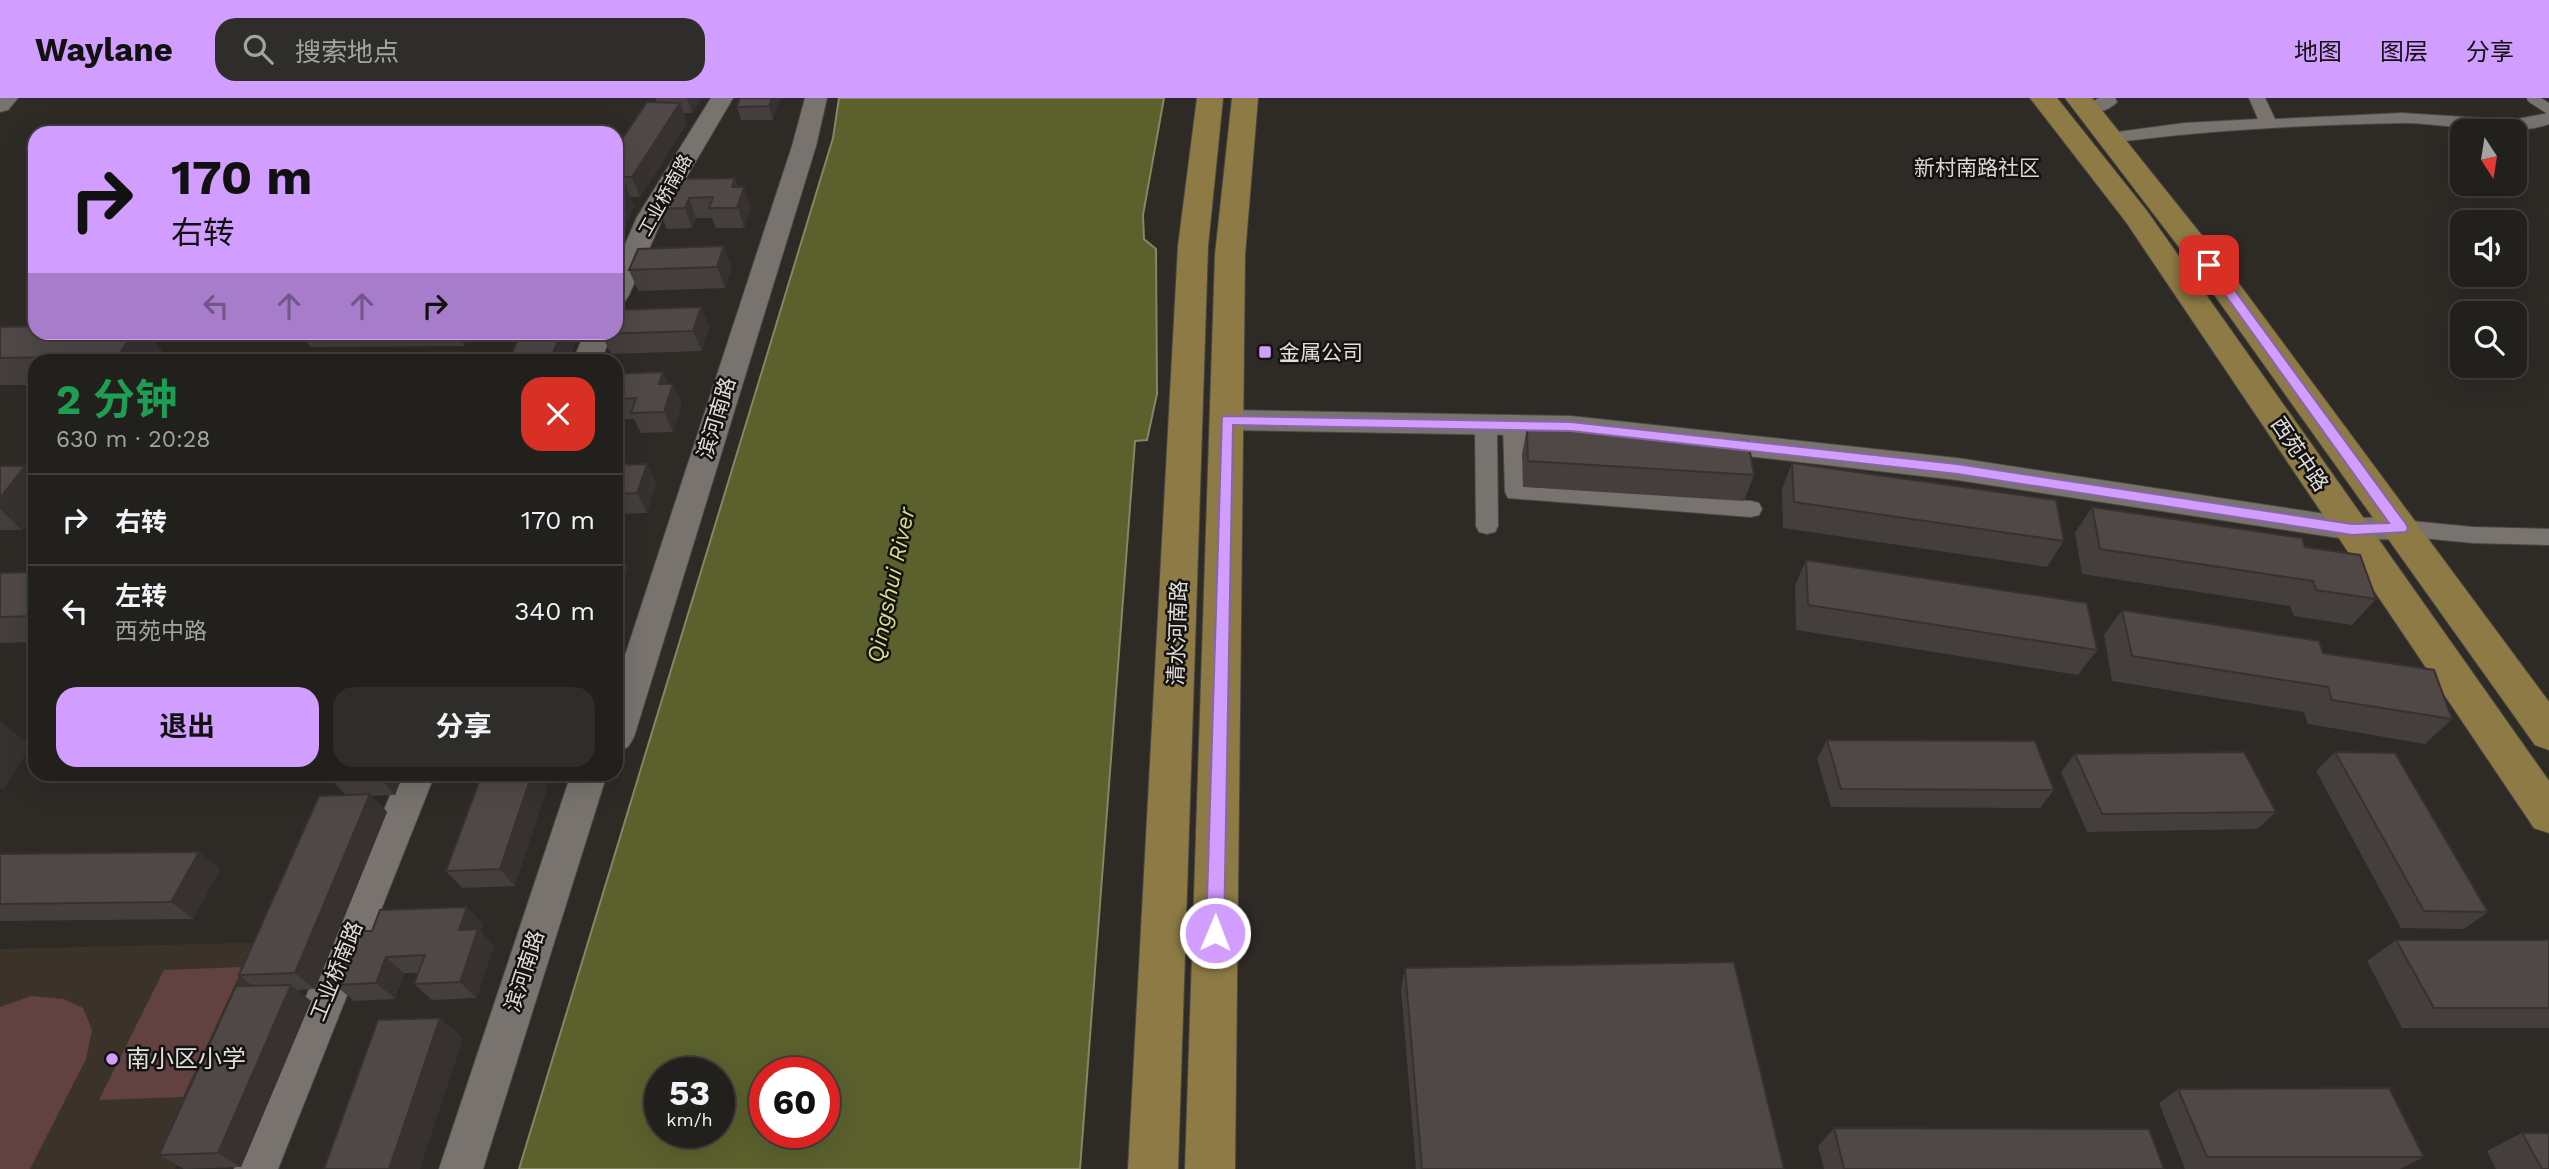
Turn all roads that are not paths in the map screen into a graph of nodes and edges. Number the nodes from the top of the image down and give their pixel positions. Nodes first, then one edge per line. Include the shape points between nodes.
1 (7, 98) edge
2 (722, 98) edge
3 (805, 98) edge
4 (816, 98) edge
5 (1210, 98) edge
6 (1245, 98) edge
7 (2043, 98) edge
8 (2258, 98) edge
9 (2532, 98) edge
10 (2091, 102) edge
11 (0, 105) edge
12 (2549, 109) edge
13 (2549, 118) edge
14 (2269, 124) junction
15 (2110, 138) junction
16 (623, 279) edge
17 (1227, 420) junction
18 (1500, 425) junction
19 (1751, 509) dead end
20 (1487, 526) dead end
21 (2401, 528) junction
22 (2352, 529) junction
23 (2549, 537) edge
24 (623, 668) edge
25 (623, 715) edge
26 (2549, 733) edge
27 (414, 781) edge
28 (587, 781) edge
29 (603, 781) edge
30 (2549, 815) edge
31 (256, 1169) edge
32 (461, 1169) edge
33 (484, 1169) edge
34 (1153, 1169) edge
35 (1210, 1169) edge

1 - 11 main road
2 - 16 main road, 工业桥南路 via 650,218
3 - 24 main road, 滨河南路
4 - 25 main road, 滨河南路
5 - 34 main road, 清水河南路 via 1193,246
6 - 17 main road via 1230,256
7 - 22 main road, 西苑中路 via 2137,217
8 - 14 street
9 - 12 lane
10 - 15 main road, 西苑中路
13 - 14 street via 2512,125 2402,118
14 - 15 street
15 - 21 main road, 西苑中路
17 - 18 street
17 - 35 main road
18 - 19 street via 1516,492
18 - 20 street
18 - 22 street via 1571,426 1957,469
21 - 22 street
21 - 23 street
21 - 26 main road, 西苑中路
22 - 30 main road, 西苑中路
27 - 31 main road, 工业桥南路
28 - 32 main road, 滨河南路
29 - 33 main road, 滨河南路

